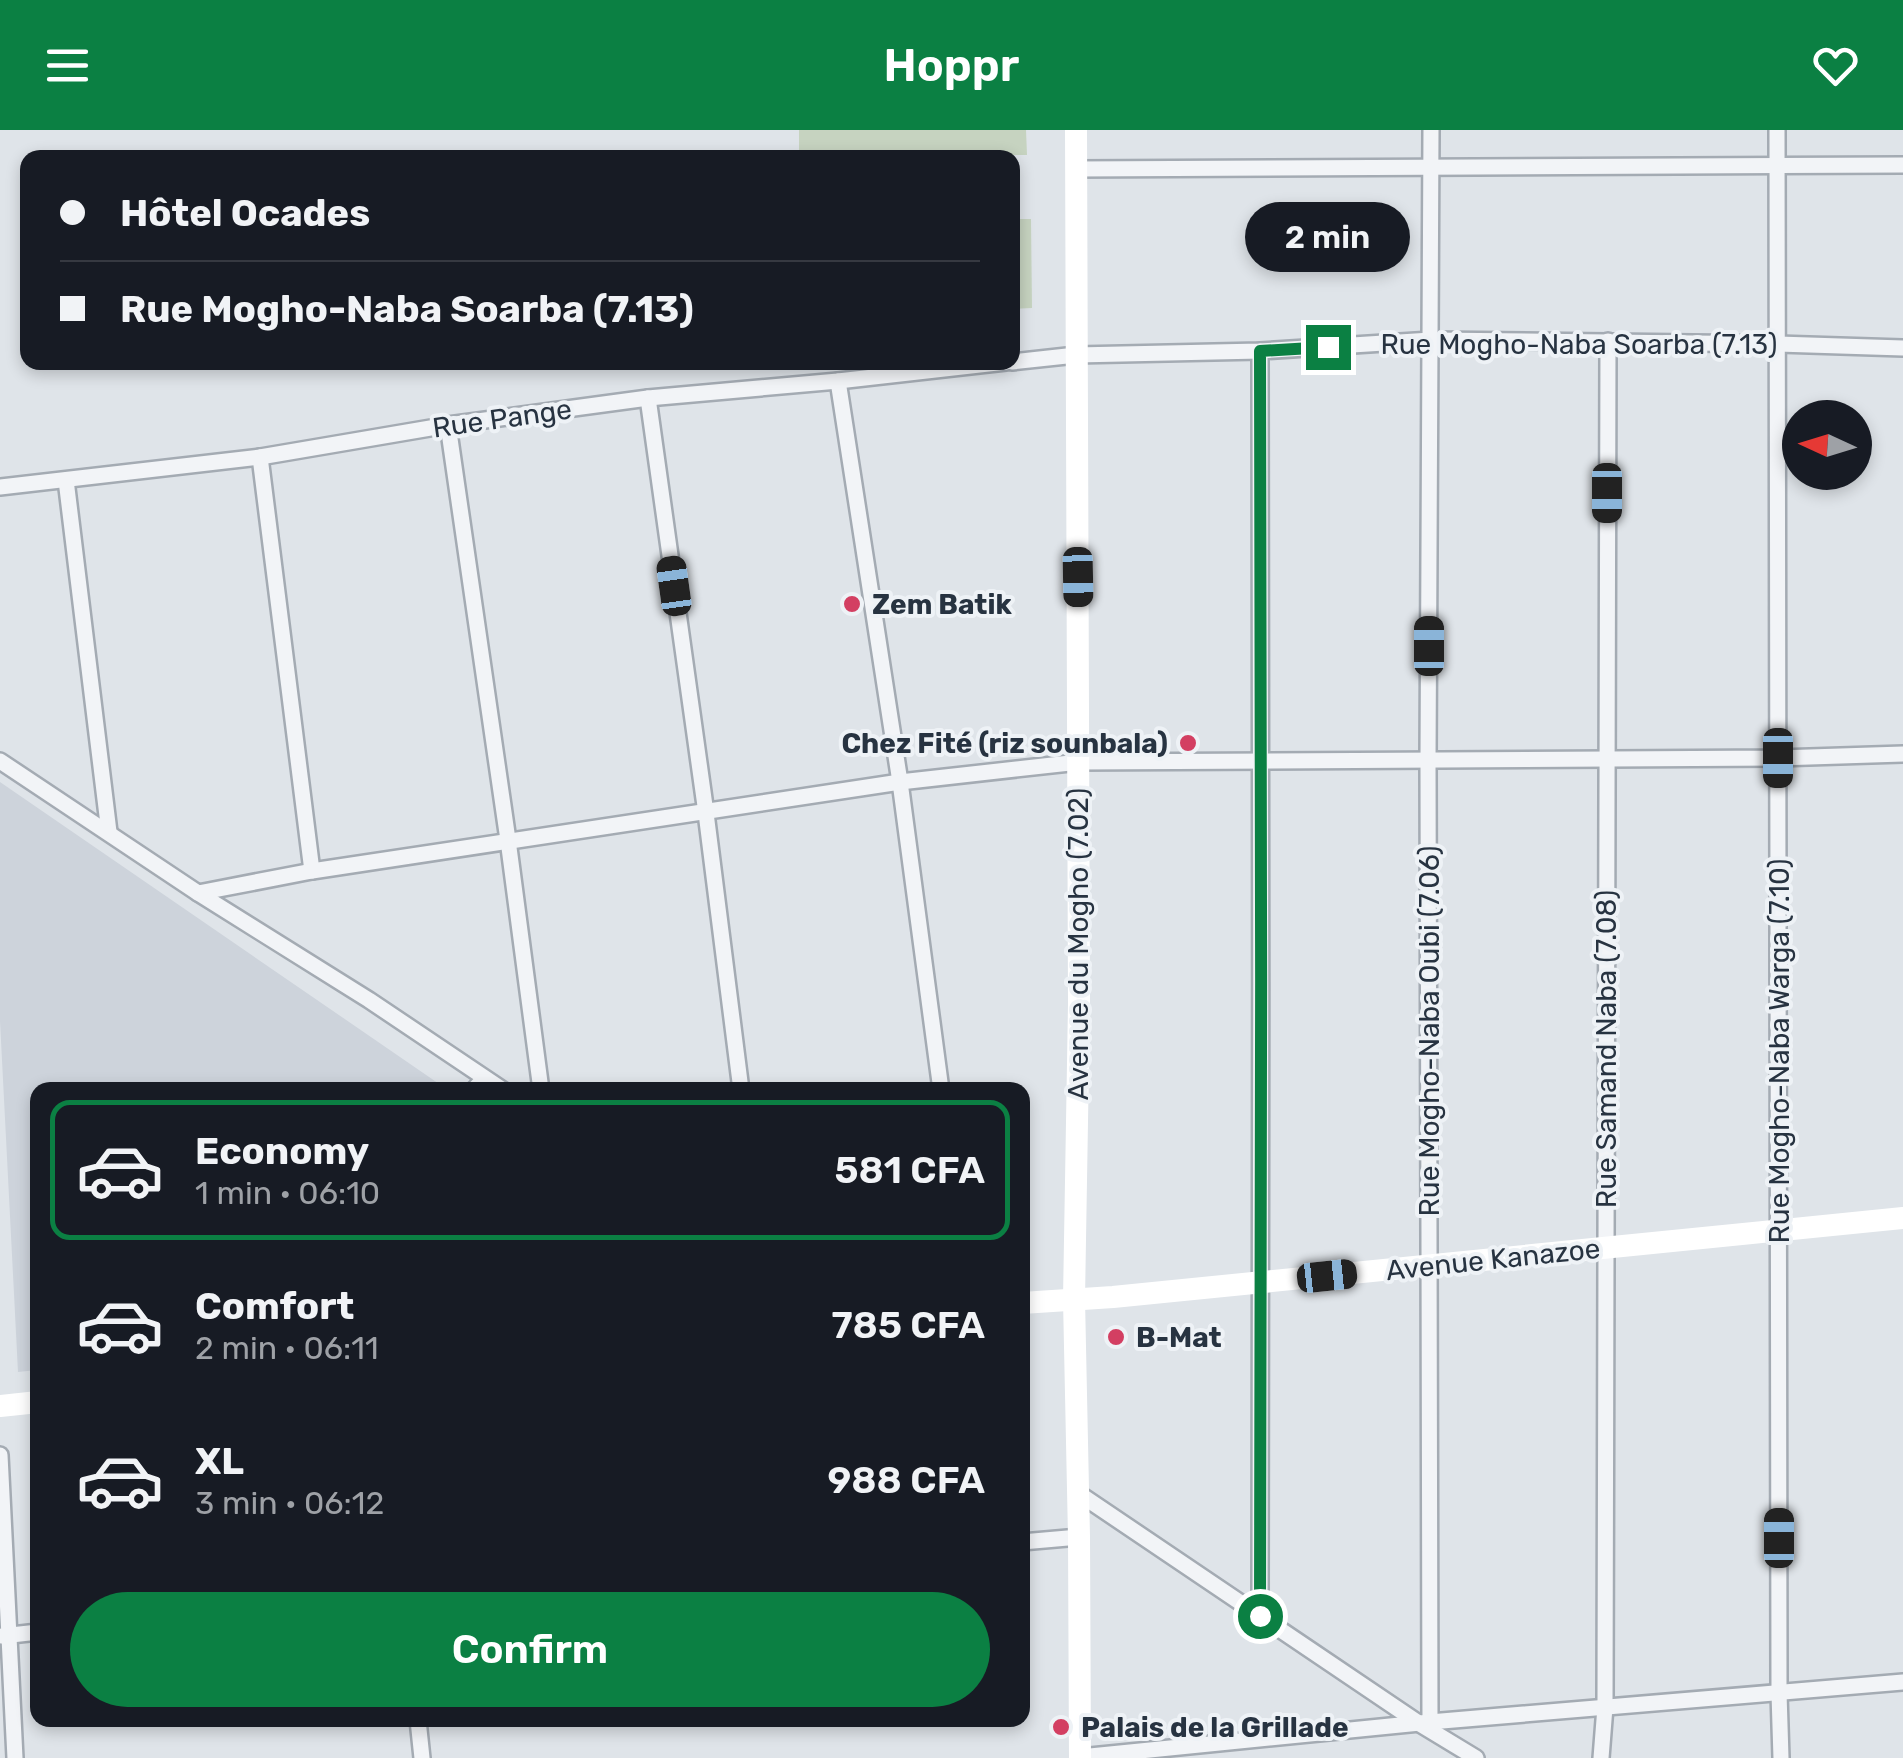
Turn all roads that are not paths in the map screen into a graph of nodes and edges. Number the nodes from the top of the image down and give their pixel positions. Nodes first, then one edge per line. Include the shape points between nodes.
1 (1076, 130) edge
2 (1430, 130) edge
3 (1776, 130) edge
4 (1903, 165) edge
5 (1777, 166) junction
6 (1430, 167) junction
7 (1076, 169) junction
8 (1431, 340) junction
9 (1608, 341) junction
10 (1778, 344) junction
11 (1903, 348) edge
12 (1260, 351) junction
13 (1076, 355) junction
14 (1020, 361) edge
15 (937, 370) edge
16 (838, 381) junction
17 (648, 398) junction
18 (448, 424) junction
19 (260, 457) junction
20 (66, 480) junction
21 (0, 488) edge
22 (1903, 754) edge
23 (1778, 758) junction
24 (1606, 759) junction
25 (0, 760) edge
26 (1428, 760) junction
27 (1262, 761) junction
28 (1079, 762) junction
29 (900, 782) junction
30 (706, 813) junction
31 (109, 832) junction
32 (508, 840) junction
33 (312, 871) junction
34 (198, 893) junction
35 (482, 1076) junction
36 (476, 1082) edge
37 (491, 1082) edge
38 (540, 1082) edge
39 (740, 1082) edge
40 (940, 1082) edge
41 (1903, 1218) edge
42 (1779, 1228) junction
43 (1607, 1247) junction
44 (1429, 1266) junction
45 (1260, 1282) junction
46 (1074, 1298) junction
47 (1030, 1302) edge
48 (30, 1403) edge
49 (0, 1406) edge
50 (0, 1455) edge
51 (1078, 1492) junction
52 (1079, 1537) junction
53 (1030, 1541) edge
54 (1260, 1616) junction
55 (30, 1633) edge
56 (5, 1635) edge
57 (1903, 1682) edge
58 (1778, 1693) junction
59 (1605, 1707) junction
60 (1425, 1723) junction
61 (419, 1727) edge
62 (15, 1758) edge
63 (422, 1758) edge
64 (1080, 1758) edge
65 (1476, 1758) edge
66 (1601, 1758) edge
67 (1781, 1758) edge

1 - 7 main road, Avenue du Mogho (7.02)
2 - 6 street, Rue Mogho-Naba Oubi (7.06)
3 - 5 street, Rue Mogho-Naba Warga (7.10)
4 - 5 street
5 - 6 street
5 - 10 street, Rue Mogho-Naba Warga (7.10)
6 - 7 street
6 - 8 street, Rue Mogho-Naba Oubi (7.06)
7 - 13 main road, Avenue du Mogho (7.02)
8 - 9 street, Rue Mogho-Naba Soarba (7.13)
8 - 12 street, Rue Mogho-Naba Soarba (7.13)
8 - 26 street, Rue Mogho-Naba Oubi (7.06)
9 - 10 street, Rue Mogho-Naba Soarba (7.13)
9 - 24 street, Rue Samand Naba (7.08)
10 - 11 street, Rue Mogho-Naba Soarba (7.13)
10 - 23 street, Rue Mogho-Naba Warga (7.10)
12 - 13 street, Rue Mogho-Naba Soarba (7.13)
12 - 27 street
13 - 14 street, Rue Pange
13 - 28 main road, Avenue du Mogho (7.02)
15 - 16 street, Rue Pange
16 - 17 street, Rue Pange
16 - 29 street
17 - 18 street, Rue Pange
17 - 30 street
18 - 19 street, Rue Pange
18 - 32 street
19 - 20 street, Rue Pange
19 - 33 street
20 - 21 street, Rue Pange
20 - 31 street
22 - 23 street
23 - 24 street
23 - 42 street, Rue Mogho-Naba Warga (7.10)
24 - 26 street
24 - 43 street, Rue Samand Naba (7.08)
25 - 31 street
26 - 27 street
26 - 44 street, Rue Mogho-Naba Oubi (7.06)
27 - 28 street
27 - 45 street
28 - 29 street
28 - 46 main road, Avenue du Mogho (7.02)
29 - 30 street
29 - 40 street
30 - 32 street
30 - 39 street
31 - 34 street
32 - 33 street
32 - 38 street
33 - 34 street
34 - 35 street
35 - 36 lane
35 - 37 street
41 - 42 main road, Avenue Kanazoe
42 - 43 main road, Avenue Kanazoe
42 - 58 street, Rue Mogho-Naba Warga (7.10)
43 - 44 main road, Avenue Kanazoe
43 - 59 street, Rue Samand Naba (7.08)
44 - 45 main road, Avenue Kanazoe
44 - 60 street, Rue Mogho-Naba Oubi (7.06)
45 - 46 main road, Avenue Kanazoe
45 - 54 street
46 - 47 main road, Avenue Kanazoe
46 - 51 main road, Avenue du Mogho (7.02)
48 - 49 main road
50 - 56 street
51 - 52 main road, Avenue du Mogho (7.02)
51 - 54 street
52 - 53 street
52 - 64 main road, Avenue du Mogho (7.02)
54 - 60 street
55 - 56 street
56 - 62 street
57 - 58 street
58 - 59 street
58 - 67 street, Rue Mogho-Naba Warga (7.10)
59 - 60 street
59 - 66 street, Rue Samand Naba (7.08)
60 - 64 street
60 - 65 street
61 - 63 street

